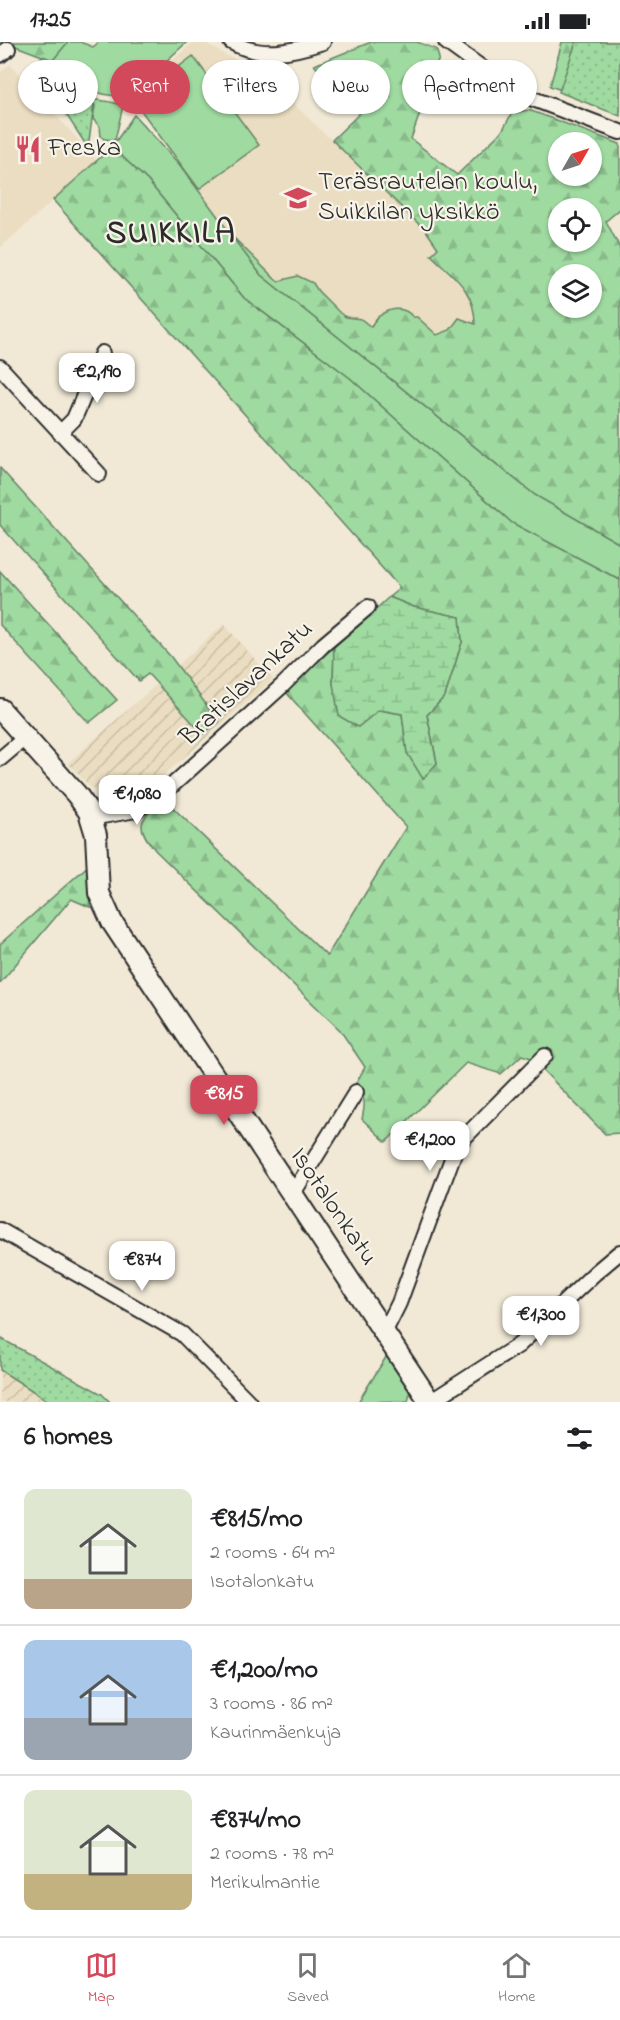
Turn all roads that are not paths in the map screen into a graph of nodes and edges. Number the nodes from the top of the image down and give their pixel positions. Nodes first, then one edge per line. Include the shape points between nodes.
1 (231, 42) edge
2 (323, 42) edge
3 (446, 42) edge
4 (620, 132) edge
5 (102, 353) dead end
6 (0, 367) edge
7 (60, 433) junction
8 (99, 474) dead end
9 (368, 608) dead end
10 (0, 709) edge
11 (26, 737) junction
12 (0, 759) edge
13 (91, 818) junction
14 (545, 1056) dead end
15 (356, 1092) dead end
16 (292, 1195) junction
17 (0, 1230) edge
18 (620, 1252) edge
19 (384, 1333) junction
20 (249, 1402) edge
21 (430, 1402) edge

1 - 2 street via 247,50 275,53
3 - 4 street via 528,97
5 - 7 street via 74,419
6 - 7 street
7 - 8 street
9 - 13 street, Bratislavankatu via 166,791 136,810
10 - 11 street
11 - 12 street
11 - 13 street via 77,795
13 - 16 street, Isotalonkatu via 96,835 99,893 108,916
14 - 19 street via 457,1145 399,1303
15 - 16 street
16 - 19 street, Isotalonkatu
17 - 20 street via 182,1334
18 - 21 street via 519,1345
19 - 21 street, Isotalonkatu

